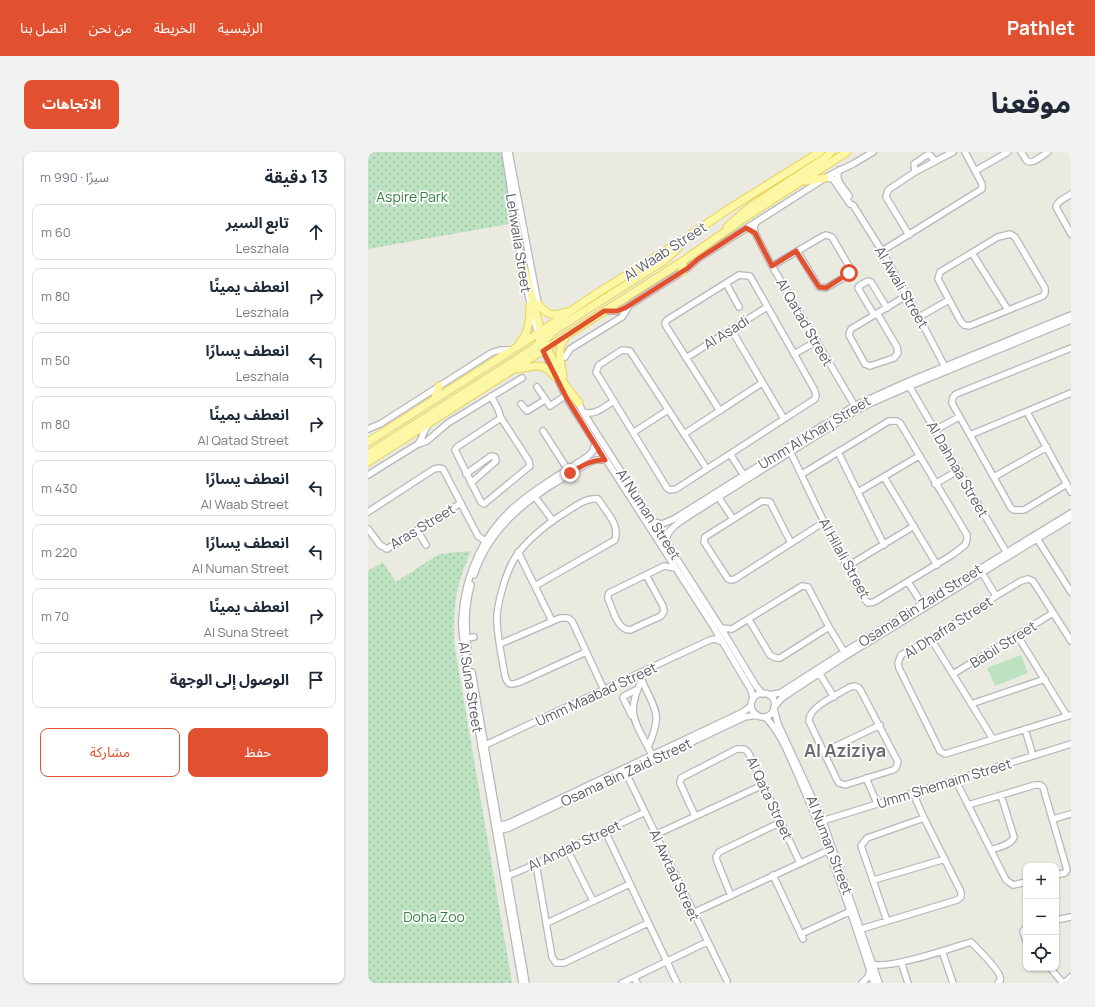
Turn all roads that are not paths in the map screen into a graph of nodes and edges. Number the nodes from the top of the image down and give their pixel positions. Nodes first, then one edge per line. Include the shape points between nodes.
1 (505, 152) edge
2 (509, 152) edge
3 (813, 152) edge
4 (820, 152) edge
5 (831, 152) edge
6 (846, 152) edge
7 (873, 152) edge
8 (953, 152) edge
9 (965, 152) edge
10 (1008, 152) edge
11 (1021, 152) edge
12 (1048, 152) edge
13 (935, 161) junction
14 (804, 162) junction
15 (839, 170) junction
16 (975, 171) junction
17 (915, 172) junction
18 (826, 178) junction
19 (802, 181) junction
20 (1071, 194) edge
21 (518, 198) junction
22 (512, 199) junction
23 (853, 205) junction
24 (756, 222) junction
25 (746, 228) junction
26 (755, 233) junction
27 (1071, 234) edge
28 (721, 235) junction
29 (908, 235) junction
30 (683, 240) junction
31 (796, 251) junction
32 (882, 251) junction
33 (972, 253) junction
34 (683, 261) junction
35 (772, 266) junction
36 (523, 267) junction
37 (682, 272) junction
38 (726, 283) junction
39 (624, 286) junction
40 (906, 296) junction
41 (949, 300) junction
42 (538, 304) junction
43 (530, 305) junction
44 (630, 305) junction
45 (739, 307) dead end
46 (767, 307) junction
47 (887, 308) junction
48 (574, 310) junction
49 (1008, 310) junction
50 (604, 311) junction
51 (617, 311) junction
52 (876, 314) junction
53 (1071, 316) edge
54 (919, 317) junction
55 (617, 319) junction
56 (1071, 320) edge
57 (731, 329) junction
58 (569, 334) junction
59 (543, 340) junction
60 (817, 341) junction
61 (522, 343) junction
62 (1071, 348) edge
63 (510, 350) junction
64 (794, 354) junction
65 (565, 357) dead end
66 (686, 358) junction
67 (515, 369) junction
68 (946, 369) junction
69 (559, 376) junction
70 (522, 378) dead end
71 (762, 383) junction
72 (908, 384) junction
73 (439, 386) junction
74 (537, 387) dead end
75 (1071, 393) edge
76 (565, 396) junction
77 (490, 397) junction
78 (435, 398) junction
79 (545, 400) junction
80 (614, 401) junction
81 (578, 403) junction
82 (521, 404) dead end
83 (855, 408) junction
84 (668, 410) junction
85 (720, 411) junction
86 (583, 412) junction
87 (1027, 412) junction
88 (595, 413) junction
89 (958, 417) junction
90 (501, 418) junction
91 (784, 419) junction
92 (431, 422) junction
93 (417, 423) junction
94 (591, 424) junction
95 (368, 429) edge
96 (935, 430) junction
97 (543, 431) dead end
98 (634, 432) junction
99 (684, 434) junction
100 (970, 435) junction
101 (423, 436) junction
102 (432, 438) junction
103 (368, 442) edge
104 (595, 443) junction
105 (416, 445) junction
106 (1047, 447) junction
107 (789, 449) junction
108 (838, 452) junction
109 (368, 454) edge
110 (730, 454) junction
111 (920, 456) junction
112 (605, 460) junction
113 (368, 462) edge
114 (707, 469) junction
115 (568, 470) junction
116 (959, 470) junction
117 (466, 474) junction
118 (802, 474) junction
119 (368, 475) edge
120 (745, 477) junction
121 (884, 477) junction
122 (994, 477) junction
123 (471, 483) junction
124 (935, 484) junction
125 (1067, 484) junction
126 (858, 492) junction
127 (1071, 492) edge
128 (533, 495) junction
129 (717, 495) junction
130 (461, 502) junction
131 (368, 512) edge
132 (1071, 513) edge
133 (1071, 518) edge
134 (733, 519) junction
135 (553, 521) junction
136 (654, 522) junction
137 (824, 522) junction
138 (914, 526) junction
139 (368, 529) edge
140 (418, 530) junction
141 (1036, 537) junction
142 (666, 540) junction
143 (487, 542) junction
144 (791, 543) junction
145 (426, 545) dead end
146 (884, 545) junction
147 (518, 552) junction
148 (666, 553) junction
149 (1007, 554) junction
150 (937, 565) junction
151 (664, 566) junction
152 (848, 566) junction
153 (675, 568) junction
154 (981, 571) junction
155 (646, 576) junction
156 (908, 582) junction
157 (535, 586) junction
158 (1071, 592) edge
159 (996, 596) junction
160 (924, 606) junction
161 (1053, 613) junction
162 (749, 620) junction
163 (552, 621) junction
164 (713, 626) junction
165 (829, 627) junction
166 (721, 628) junction
167 (732, 629) junction
168 (1017, 635) junction
169 (474, 637) dead end
170 (467, 638) junction
171 (931, 639) junction
172 (710, 640) junction
173 (730, 641) junction
174 (1071, 641) edge
175 (723, 642) junction
176 (500, 644) junction
177 (586, 652) junction
178 (845, 654) junction
179 (818, 671) junction
180 (639, 674) junction
181 (953, 674) junction
182 (1045, 679) junction
183 (642, 680) junction
184 (604, 690) junction
185 (636, 690) junction
186 (766, 695) junction
187 (834, 697) junction
188 (753, 699) junction
189 (971, 704) junction
190 (751, 706) junction
191 (774, 708) junction
192 (757, 715) junction
193 (1069, 715) edge
194 (765, 717) junction
195 (634, 720) junction
196 (880, 725) junction
197 (1025, 729) junction
198 (993, 740) junction
199 (1071, 744) edge
200 (483, 746) junction
201 (648, 747) junction
202 (824, 752) junction
203 (652, 755) junction
204 (1033, 756) junction
205 (625, 770) junction
206 (866, 778) junction
207 (956, 781) junction
208 (763, 785) junction
209 (913, 793) junction
210 (1001, 795) junction
211 (878, 804) junction
212 (968, 805) junction
213 (645, 812) junction
214 (1071, 814) edge
215 (695, 816) junction
216 (924, 818) junction
217 (1053, 819) junction
218 (781, 822) junction
219 (820, 822) junction
220 (497, 829) junction
221 (605, 831) junction
222 (656, 834) junction
223 (567, 849) junction
224 (831, 849) junction
225 (991, 850) junction
226 (945, 859) junction
227 (800, 863) junction
228 (536, 864) junction
229 (1059, 874) edge
230 (505, 876) junction
231 (773, 876) junction
232 (874, 880) junction
233 (1023, 883) edge
234 (630, 884) junction
235 (731, 896) junction
236 (593, 901) junction
237 (852, 910) junction
238 (693, 913) junction
239 (1071, 917) edge
240 (1059, 919) edge
241 (887, 921) junction
242 (547, 923) junction
243 (648, 923) junction
244 (859, 929) junction
245 (707, 942) junction
246 (942, 951) junction
247 (667, 960) junction
248 (901, 962) junction
249 (888, 964) junction
250 (871, 966) junction
251 (521, 967) junction
252 (1053, 971) edge
253 (876, 973) junction
254 (634, 977) junction
255 (1071, 977) edge
256 (727, 981) dead end
257 (522, 983) edge
258 (526, 983) edge
259 (622, 983) edge
260 (637, 983) edge
261 (677, 983) edge
262 (862, 983) edge
263 (874, 983) edge
264 (879, 983) edge
265 (908, 983) edge
266 (953, 983) edge
267 (998, 983) edge
268 (1064, 983) edge

1 - 22 street, Lehwaila Street
2 - 21 street, Lehwaila Street
3 - 14 main road
4 - 14 main road, Al Waab Street
5 - 6 main road
5 - 28 main road via 742,212
6 - 19 main road, Al Waab Street
7 - 15 street, Al Waab Street
8 - 13 street
9 - 16 street
10 - 16 street
11 - 12 street via 1026,161 1030,162
13 - 17 street
13 - 17 street via 927,155 914,164
14 - 30 main road, Al Waab Street
15 - 18 street, Al Waab Street
15 - 23 street, Al Awali Street via 838,179
16 - 29 street via 982,189
17 - 29 street via 888,190 886,195
18 - 19 main road
18 - 23 street, Al Awali Street via 833,179
18 - 24 street, Al Waab Street
19 - 28 main road, Al Waab Street
20 - 27 street via 1056,205
21 - 22 street
21 - 42 street, Lehwaila Street
22 - 36 street, Lehwaila Street
23 - 32 street, Al Awali Street
24 - 25 street, Al Waab Street
24 - 26 street
25 - 26 street
25 - 37 street, Al Waab Street
26 - 35 street, Al Qatad Street
28 - 34 main road, Al Waab Street
29 - 32 street
30 - 39 main road via 669,257
30 - 48 main road, Al Waab Street
31 - 31 street via 829,235 850,271 848,275 826,288 819,287
31 - 35 street
32 - 40 street, Al Awali Street
33 - 41 street via 940,272 938,279
33 - 49 street
33 - 49 street via 1005,235 1015,237 1045,291 1043,296
34 - 37 main road
34 - 50 main road, Al Waab Street
35 - 60 street, Al Qatad Street
36 - 43 street, Lehwaila Street
36 - 59 main road
37 - 44 street, Al Waab Street
38 - 45 street
38 - 46 street via 739,275 750,276
38 - 66 street via 665,322
39 - 58 main road via 614,297 566,328 565,332
39 - 59 main road
40 - 47 street
40 - 54 street, Al Awali Street
41 - 49 street via 964,325 970,326
41 - 54 street
42 - 48 main road via 544,312 551,314
42 - 59 street, Lehwaila Street
43 - 59 street, Lehwaila Street
43 - 63 main road via 525,336
44 - 51 street, Al Waab Street
44 - 55 street via 624,316
46 - 57 street, Al Asadi
46 - 64 street
47 - 52 street
47 - 52 street via 872,282 868,281 858,288
48 - 59 main road, Al Waab Street
50 - 51 street, Al Waab Street
50 - 58 main road, Al Waab Street
51 - 55 street
52 - 52 street via 851,330 849,334 865,364 870,366 894,358 898,353 898,347
53 - 68 street, Umm Al Kharj Street
54 - 68 street, Al Awali Street
55 - 65 street via 574,346
56 - 68 street, Umm Al Kharj Street
57 - 66 street, Al Asadi
57 - 71 street
58 - 59 main road, Al Waab Street
58 - 69 main road via 561,343
59 - 61 main road, Al Waab Street
59 - 67 main road, Al Waab Street
59 - 69 street, Al Numan Street
59 - 81 main road via 565,385
59 - 93 main road
60 - 64 street
60 - 83 street, Al Qatad Street
61 - 63 main road, Al Waab Street
61 - 93 main road via 526,345 525,349 426,413
62 - 89 street via 956,394 952,403
63 - 73 street, Al Waab Street via 491,353
63 - 78 main road, Al Waab Street
64 - 91 street via 816,395 815,399
66 - 85 street
67 - 69 main road via 542,366
67 - 92 main road, Al Waab Street
68 - 72 street, Umm Al Kharj Street
69 - 76 street, Al Numan Street
69 - 81 street, Al Numan Street
70 - 77 street
71 - 85 street
71 - 91 street
72 - 83 street, Umm Al Kharj Street
72 - 96 street, Al Dahnaa Street
73 - 78 main road
73 - 95 street, Al Waab Street
74 - 79 street
75 - 87 street
76 - 79 street via 552,406
76 - 104 street, Al Numan Street
77 - 90 street
77 - 102 street via 448,423
78 - 103 main road, Al Waab Street
79 - 82 street via 527,411
80 - 84 street via 596,372 597,368 622,350 626,350 630,351
80 - 88 street
80 - 98 street
81 - 86 street, Al Numan Street
83 - 107 street, Umm Al Kharj Street
84 - 98 street
84 - 99 street
85 - 99 street
86 - 88 street
86 - 94 street, Al Numan Street
87 - 100 street
87 - 106 street
88 - 94 street
89 - 96 street
89 - 100 street
90 - 117 street via 455,450
90 - 123 street via 530,466 484,504 480,502
91 - 110 street
92 - 101 street via 424,430
92 - 113 main road, Al Waab Street
93 - 109 main road
94 - 136 street, Al Numan Street
96 - 116 street, Al Dahnaa Street
97 - 115 street
98 - 114 street via 670,490 676,490
99 - 114 street
100 - 122 street
101 - 102 street via 426,439
101 - 105 street
102 - 105 street
104 - 112 street, Al Numan Street
104 - 115 street, Al Suna Street via 593,451
105 - 119 street
106 - 122 street
106 - 125 street
107 - 118 street, Al Hilali Street
107 - 120 street, Umm Al Kharj Street
108 - 111 street, Al Hilali Street via 893,420 900,423
108 - 118 street, Al Hilali Street
108 - 126 street
110 - 114 street
110 - 120 street
111 - 121 street
111 - 124 street, Al Hilali Street
112 - 128 street, Al Suna Street via 590,462
112 - 148 street, Al Numan Street
115 - 128 street, Al Suna Street
116 - 124 street
116 - 149 street, Al Dahnaa Street
117 - 123 street
117 - 123 street via 491,456 495,457 496,461
118 - 137 street, Al Hilali Street
120 - 129 street, Umm Al Kharj Street
121 - 126 street
121 - 138 street
122 - 125 street via 1011,508 1018,511 1024,510
124 - 150 street, Al Hilali Street via 967,535 965,545
125 - 127 street
126 - 146 street
128 - 135 street
128 - 143 street, Al Suna Street via 518,503 504,517
129 - 134 street
129 - 136 street, Umm Al Kharj Street via 667,523
129 - 142 street, Umm Al Kharj Street via 671,529
130 - 131 street via 443,469 440,468 434,469
130 - 140 street, Aras Street
130 - 143 street via 478,536
132 - 141 street, Osama Bin Zaid Street
133 - 141 street, Osama Bin Zaid Street
134 - 144 street via 762,501 770,502
134 - 144 street via 705,537 704,542 728,579 731,580
135 - 147 street
135 - 157 street via 590,499 598,499 616,526 616,535 614,540
136 - 142 street, Al Numan Street
137 - 144 street
137 - 152 street, Al Hilali Street
138 - 146 street
138 - 150 street
139 - 140 street, Aras Street via 380,545 387,549
140 - 145 street
141 - 149 street, Osama Bin Zaid Street
141 - 158 street
142 - 166 street, Al Numan Street
143 - 170 street, Al Suna Street via 470,589 466,611
143 - 200 street, Al Suna Street via 472,570 462,620 464,646
146 - 152 street
147 - 157 street
147 - 176 street via 509,571 497,616
148 - 151 street
148 - 153 street, Al Numan Street
149 - 154 street, Osama Bin Zaid Street
150 - 156 street, Al Hilali Street
151 - 153 street
151 - 155 street
152 - 156 street, Al Hilali Street via 868,603
153 - 164 street, Al Numan Street
154 - 159 street, Al Dhafra Street
154 - 160 street, Osama Bin Zaid Street
155 - 155 street via 612,591 608,596 620,625 626,630 661,616 664,611
156 - 160 street
157 - 163 street
159 - 161 street, Al Dhafra Street via 1028,579 1033,581
159 - 171 street, Al Dhafra Street
160 - 178 street, Osama Bin Zaid Street
161 - 168 street, Babil Street
161 - 174 street, Al Dhafra Street
162 - 165 street via 770,655 776,658 780,658
162 - 165 street via 802,586 806,586
162 - 167 street
163 - 176 street
163 - 177 street via 564,617 572,621
164 - 172 street via 714,633
164 - 175 street, Al Numan Street
165 - 178 street
166 - 167 street
166 - 173 street, Al Numan Street
167 - 173 street
168 - 181 street, Babil Street
168 - 182 street
169 - 170 street
170 - 200 street, Al Suna Street
171 - 181 street
171 - 198 street, Al Dhafra Street via 901,655 898,663 940,751 950,753
172 - 175 street
172 - 180 street, Umm Maabad Street
173 - 186 street, Al Numan Street via 756,686
175 - 188 street, Al Numan Street via 751,690
176 - 177 street via 506,682 510,684
177 - 184 street
178 - 179 street, Osama Bin Zaid Street
179 - 186 street, Osama Bin Zaid Street via 780,694
179 - 187 street
179 - 191 street, Osama Bin Zaid Street via 782,698
180 - 183 street
180 - 184 street, Umm Maabad Street
181 - 189 street
182 - 189 street
182 - 193 street
183 - 185 street
183 - 201 street via 657,717 656,729
184 - 200 street, Umm Maabad Street
185 - 195 street via 632,710
185 - 195 street via 623,698
186 - 188 street via 758,695
186 - 191 street via 773,700
187 - 196 street via 850,687 859,688
187 - 202 street via 813,709 808,717
188 - 190 street
189 - 198 street
190 - 192 street
190 - 203 street, Osama Bin Zaid Street
191 - 194 street
191 - 219 street, Al Numan Street via 778,724
192 - 194 street
192 - 205 street, Osama Bin Zaid Street via 745,717
193 - 197 street, Al Dhafra Street
194 - 219 street, Al Numan Street via 774,727
195 - 201 street
196 - 202 street
196 - 206 street via 897,758 897,765 893,770
197 - 198 street, Al Dhafra Street
197 - 204 street
199 - 204 street, Umm Shemaim Street
200 - 220 street, Al Suna Street
201 - 203 street
202 - 206 street via 839,783 844,785
203 - 205 street, Osama Bin Zaid Street
204 - 207 street, Umm Shemaim Street
205 - 213 street, Al Awtad Street
205 - 220 street, Osama Bin Zaid Street
206 - 211 street
207 - 209 street, Umm Shemaim Street
207 - 212 street
208 - 215 street
208 - 215 street, Al Qata Street via 748,752 737,749 681,778 680,783
208 - 218 street, Al Qata Street
209 - 211 street, Umm Shemaim Street
209 - 216 street
210 - 212 street
210 - 217 street via 1040,785 1043,787
210 - 225 street via 1014,837 1009,844
211 - 219 street, Umm Shemaim Street
212 - 225 street
213 - 221 street, Al Andab Street
213 - 222 street, Al Awtad Street
214 - 217 street
215 - 222 street
216 - 226 street
216 - 232 street via 864,841 862,846
217 - 229 street via 1067,870
218 - 227 street, Al Qata Street
218 - 235 street via 719,852 717,861
219 - 224 street, Al Numan Street
220 - 230 street, Al Suna Street
221 - 223 street, Al Andab Street
221 - 234 street
222 - 238 street, Al Awtad Street
223 - 228 street, Al Andab Street
223 - 236 street
224 - 227 street
224 - 237 street, Al Numan Street
225 - 233 street via 1009,883 1013,885
226 - 232 street
226 - 241 street via 961,897
227 - 231 street
228 - 230 street, Al Andab Street
228 - 242 street
230 - 251 street, Al Suna Street
231 - 235 street
231 - 237 street via 802,936
232 - 241 street
234 - 236 street
234 - 243 street
235 - 238 street
236 - 242 street
237 - 244 street, Al Numan Street
238 - 245 street, Al Awtad Street
239 - 240 street
241 - 244 street
242 - 243 street via 552,958 556,963 564,963
243 - 247 street
244 - 250 street, Al Numan Street
245 - 247 street
245 - 256 street, Al Awtad Street
246 - 248 street
246 - 266 street
246 - 267 street via 971,942 1000,975
247 - 254 street
247 - 261 street
248 - 249 street
248 - 265 street
249 - 250 street
249 - 253 street
250 - 253 street, Al Numan Street
250 - 262 street via 870,974
250 - 263 street, Al Numan Street
251 - 257 street, Al Suna Street
251 - 258 street, Al Suna Street
252 - 268 street
253 - 264 street, Al Numan Street
254 - 259 street
254 - 260 street
255 - 268 street

